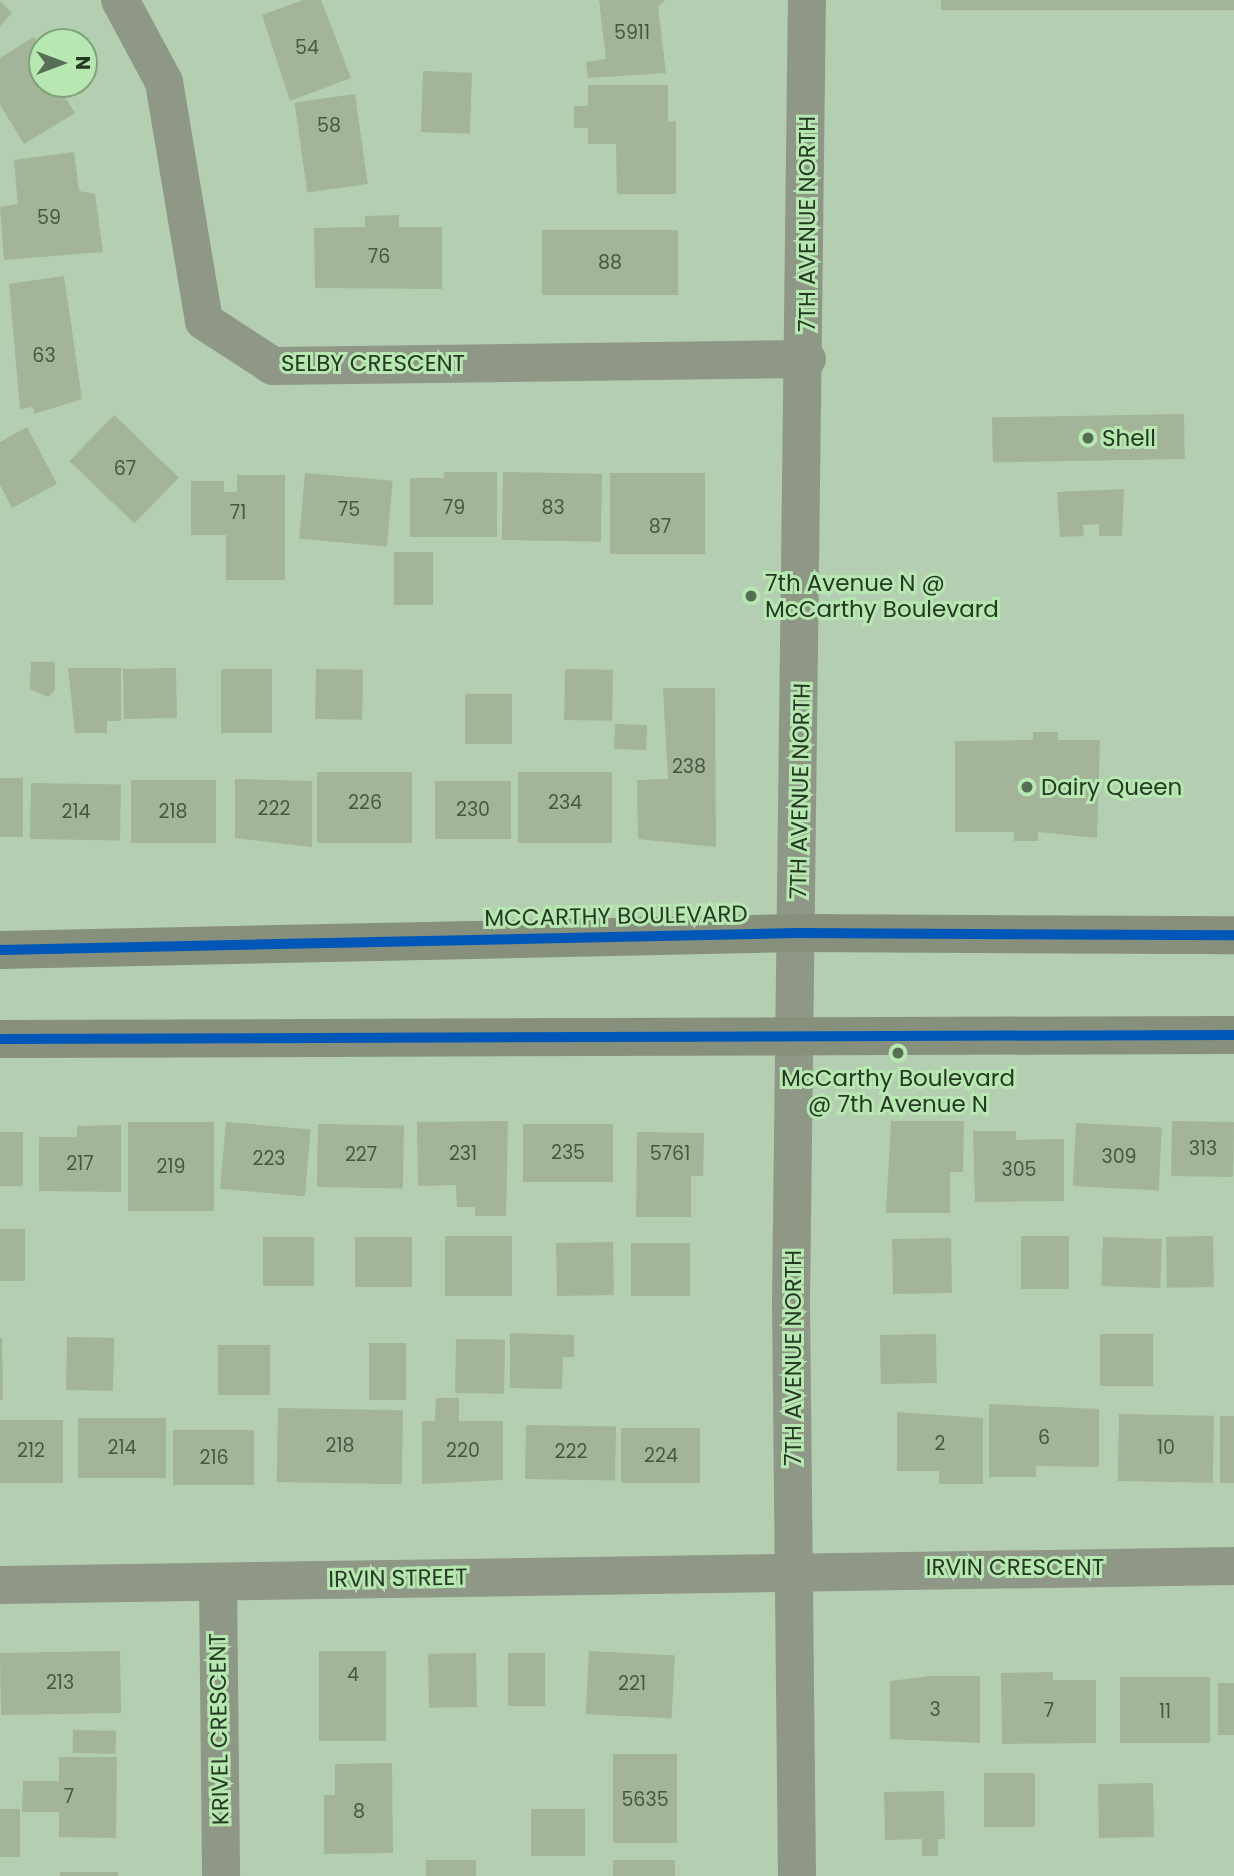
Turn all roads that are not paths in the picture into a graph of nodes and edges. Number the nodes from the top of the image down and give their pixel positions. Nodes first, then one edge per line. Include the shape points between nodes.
1 (120, 0) edge
2 (807, 0) edge
3 (807, 359) junction
4 (798, 933) junction
5 (1234, 935) edge
6 (0, 950) edge
7 (1234, 1035) edge
8 (0, 1039) edge
9 (797, 1039) junction
10 (1234, 1566) edge
11 (795, 1568) junction
12 (218, 1582) junction
13 (0, 1585) edge
14 (220, 1876) edge
15 (797, 1876) edge

1 - 3 street, SELBY CRESCENT via 164,82 204,321 273,366
2 - 3 street, 7TH AVENUE NORTH
3 - 4 street, 7TH AVENUE NORTH
4 - 5 main road, MCCARTHY BOULEVARD
4 - 6 main road, MCCARTHY BOULEVARD
4 - 9 street, 7TH AVENUE NORTH
7 - 9 main road
8 - 9 main road
9 - 11 street, 7TH AVENUE NORTH
10 - 11 street, IRVIN CRESCENT
11 - 12 street, IRVIN STREET
11 - 15 street, 7TH AVENUE NORTH
12 - 13 street, IRVIN STREET
12 - 14 street, KRIVEL CRESCENT

